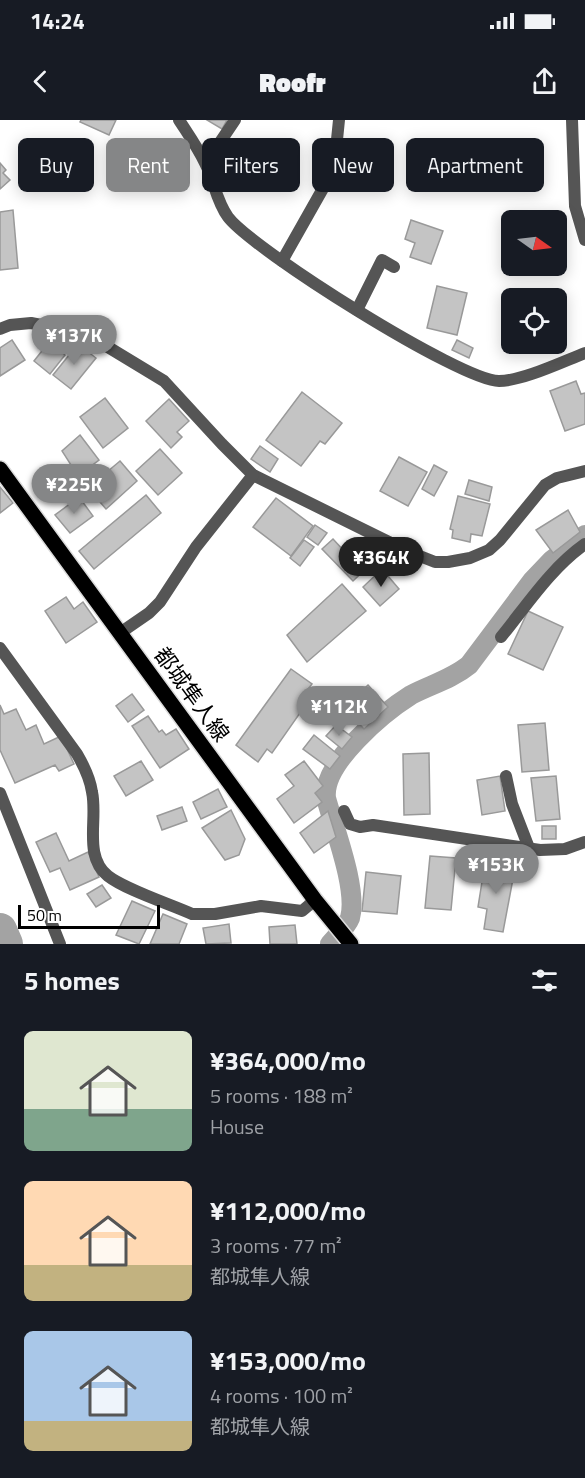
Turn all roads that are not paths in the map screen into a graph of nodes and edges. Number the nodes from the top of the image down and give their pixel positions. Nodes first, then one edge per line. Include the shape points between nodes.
1 (179, 120) edge
2 (235, 120) edge
3 (339, 120) edge
4 (572, 120) edge
5 (223, 138) edge
6 (202, 157) edge
7 (218, 192) edge
8 (585, 240) edge
9 (282, 261) junction
10 (394, 267) dead end
11 (357, 310) junction
12 (0, 329) edge
13 (585, 353) edge
14 (0, 469) edge
15 (585, 471) edge
16 (253, 475) junction
17 (585, 544) edge
18 (120, 633) junction
19 (501, 637) dead end
20 (0, 648) edge
21 (506, 776) dead end
22 (0, 793) edge
23 (344, 811) dead end
24 (585, 842) edge
25 (529, 848) junction
26 (317, 903) junction
27 (60, 944) edge
28 (351, 944) edge

1 - 6 street
2 - 5 street
3 - 9 street via 334,169
4 - 8 street via 575,206
7 - 9 street via 227,215 240,229
9 - 11 street
10 - 11 street via 382,260
11 - 13 street via 428,352 497,381
12 - 16 street via 24,323 66,330 131,360 165,381
14 - 18 main road, 都城隼人線
15 - 16 street via 545,485 495,546 470,558 448,562 435,562 407,551
16 - 18 street via 195,547 160,602
17 - 19 street via 542,585
18 - 26 main road, 都城隼人線
20 - 26 street via 85,769 94,803 93,846 106,874 192,914 261,906 302,911
21 - 25 street
22 - 27 street
23 - 25 street via 350,824 360,827 373,825
24 - 25 street via 557,850
26 - 28 main road, 都城隼人線

